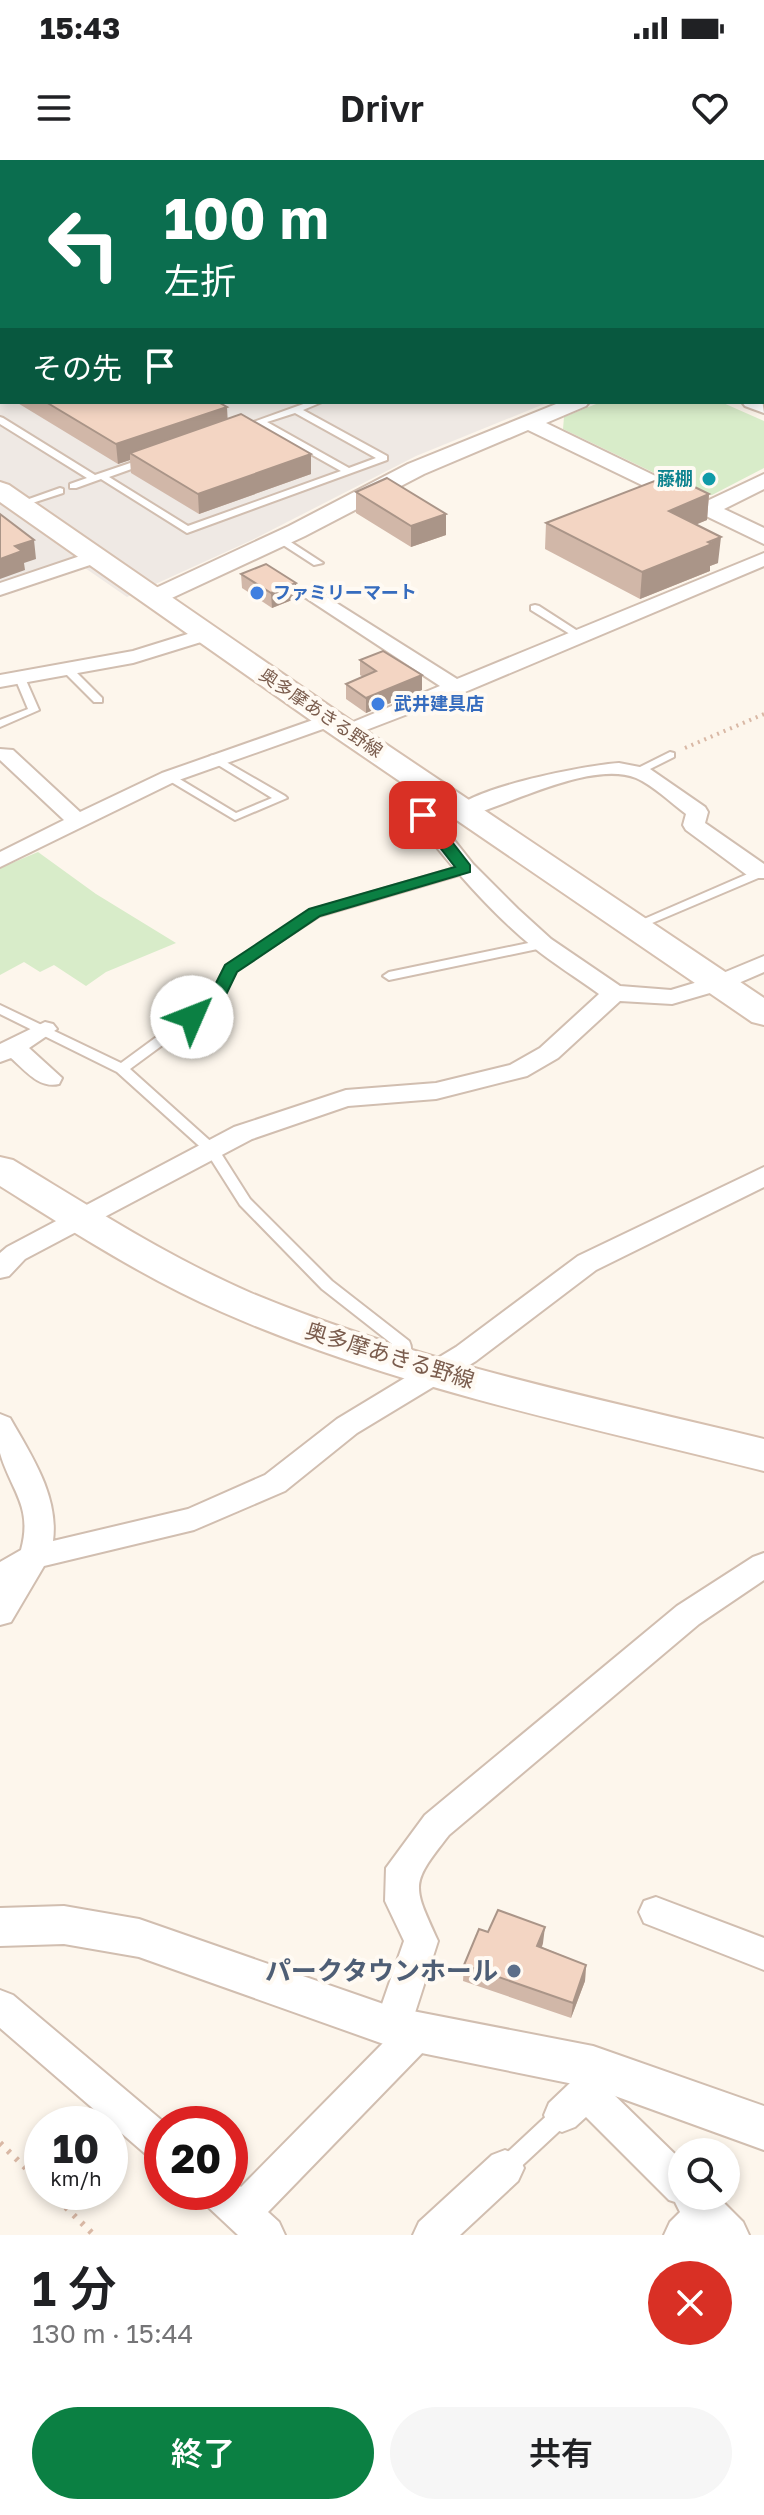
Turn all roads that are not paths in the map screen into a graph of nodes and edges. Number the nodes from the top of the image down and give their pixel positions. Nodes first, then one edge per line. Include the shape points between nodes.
1 (312, 404) edge
2 (574, 404) edge
3 (296, 410) junction
4 (0, 420) edge
5 (260, 422) junction
6 (528, 422) junction
7 (231, 432) edge
8 (159, 457) edge
9 (348, 471) junction
10 (98, 478) junction
11 (764, 480) edge
12 (73, 486) dead end
13 (60, 491) dead end
14 (10, 497) edge
15 (707, 509) junction
16 (764, 537) edge
17 (280, 539) junction
18 (95, 557) junction
19 (764, 559) edge
20 (318, 563) dead end
21 (0, 589) edge
22 (312, 596) dead end
23 (153, 598) junction
24 (535, 608) dead end
25 (207, 634) junction
26 (582, 637) junction
27 (67, 669) junction
28 (10, 680) edge
29 (458, 688) junction
30 (98, 700) dead end
31 (0, 724) edge
32 (339, 726) junction
33 (6, 754) dead end
34 (670, 755) road end
35 (214, 758) junction
36 (638, 771) junction
37 (169, 777) junction
38 (455, 804) junction
39 (78, 822) junction
40 (0, 860) edge
41 (465, 869) junction
42 (762, 872) edge
43 (634, 926) junction
44 (543, 944) junction
45 (764, 963) edge
46 (389, 976) dead end
47 (719, 983) junction
48 (614, 993) junction
49 (0, 1009) edge
50 (764, 1014) edge
51 (45, 1029) junction
52 (6, 1051) edge
53 (122, 1069) junction
54 (50, 1078) dead end
55 (212, 1150) junction
56 (0, 1169) edge
57 (764, 1176) edge
58 (81, 1218) junction
59 (0, 1269) edge
60 (418, 1367) junction
61 (0, 1426) edge
62 (764, 1455) edge
63 (34, 1557) junction
64 (762, 1569) edge
65 (0, 1574) edge
66 (0, 1613) edge
67 (656, 1912) dead end
68 (0, 1927) edge
69 (764, 1954) edge
70 (0, 2006) edge
71 (404, 2030) junction
72 (580, 2092) junction
73 (764, 2128) edge
74 (144, 2129) edge
75 (505, 2168) joint
76 (243, 2213) edge
77 (699, 2213) edge
78 (432, 2235) edge

1 - 3 lane
2 - 6 street
3 - 5 lane
3 - 9 lane via 384,458
4 - 10 lane
5 - 7 lane
5 - 9 lane
6 - 15 street
6 - 17 street via 416,469
8 - 10 lane
9 - 10 lane via 187,530
10 - 12 lane
11 - 15 street
13 - 14 lane
14 - 18 main road, 奥多摩あきる野線
15 - 16 street
17 - 20 lane
17 - 23 street
18 - 21 street
18 - 23 main road, 奥多摩あきる野線
19 - 26 street
22 - 29 street
23 - 25 main road, 奥多摩あきる野線
24 - 26 lane
25 - 27 street
25 - 32 main road, 奥多摩あきる野線
26 - 29 street
27 - 28 street
27 - 30 lane
28 - 31 lane via 34,710
29 - 32 street
32 - 35 street
32 - 38 main road, 奥多摩あきる野線
33 - 39 street
34 - 36 lane
35 - 37 street
35 - 37 lane via 281,798 235,817
36 - 38 street via 577,774
36 - 42 street via 697,812 694,825
37 - 39 street
38 - 41 street via 423,815
38 - 43 main road, 奥多摩あきる野線
39 - 40 street
41 - 44 street
41 - 53 lane via 315,913 230,969 216,999
42 - 43 lane
43 - 47 main road, 奥多摩あきる野線
44 - 46 lane
44 - 48 street
45 - 47 street
47 - 48 street via 672,997
47 - 50 main road, 奥多摩あきる野線
48 - 55 street via 549,1053 518,1071 436,1091 346,1098 243,1133
49 - 51 lane
51 - 52 street
51 - 53 lane
52 - 54 street
53 - 55 lane
55 - 58 street
55 - 60 lane via 245,1202 327,1285 404,1345
56 - 58 main road, 奥多摩あきる野線
57 - 60 street via 587,1263 466,1354
58 - 59 street via 16,1253
58 - 60 main road, 奥多摩あきる野線 via 237,1303
60 - 62 main road, 奥多摩あきる野線
60 - 63 street via 275,1483 194,1519
61 - 63 street via 36,1494 39,1543
63 - 65 street via 12,1573
63 - 66 street
64 - 71 street via 688,1615 437,1825 403,1868 402,1901 421,1941
67 - 69 street
68 - 71 street via 64,1925 139,1938
70 - 74 street
71 - 72 street
71 - 76 street
72 - 73 street
72 - 75 lane
72 - 77 street
75 - 78 street

